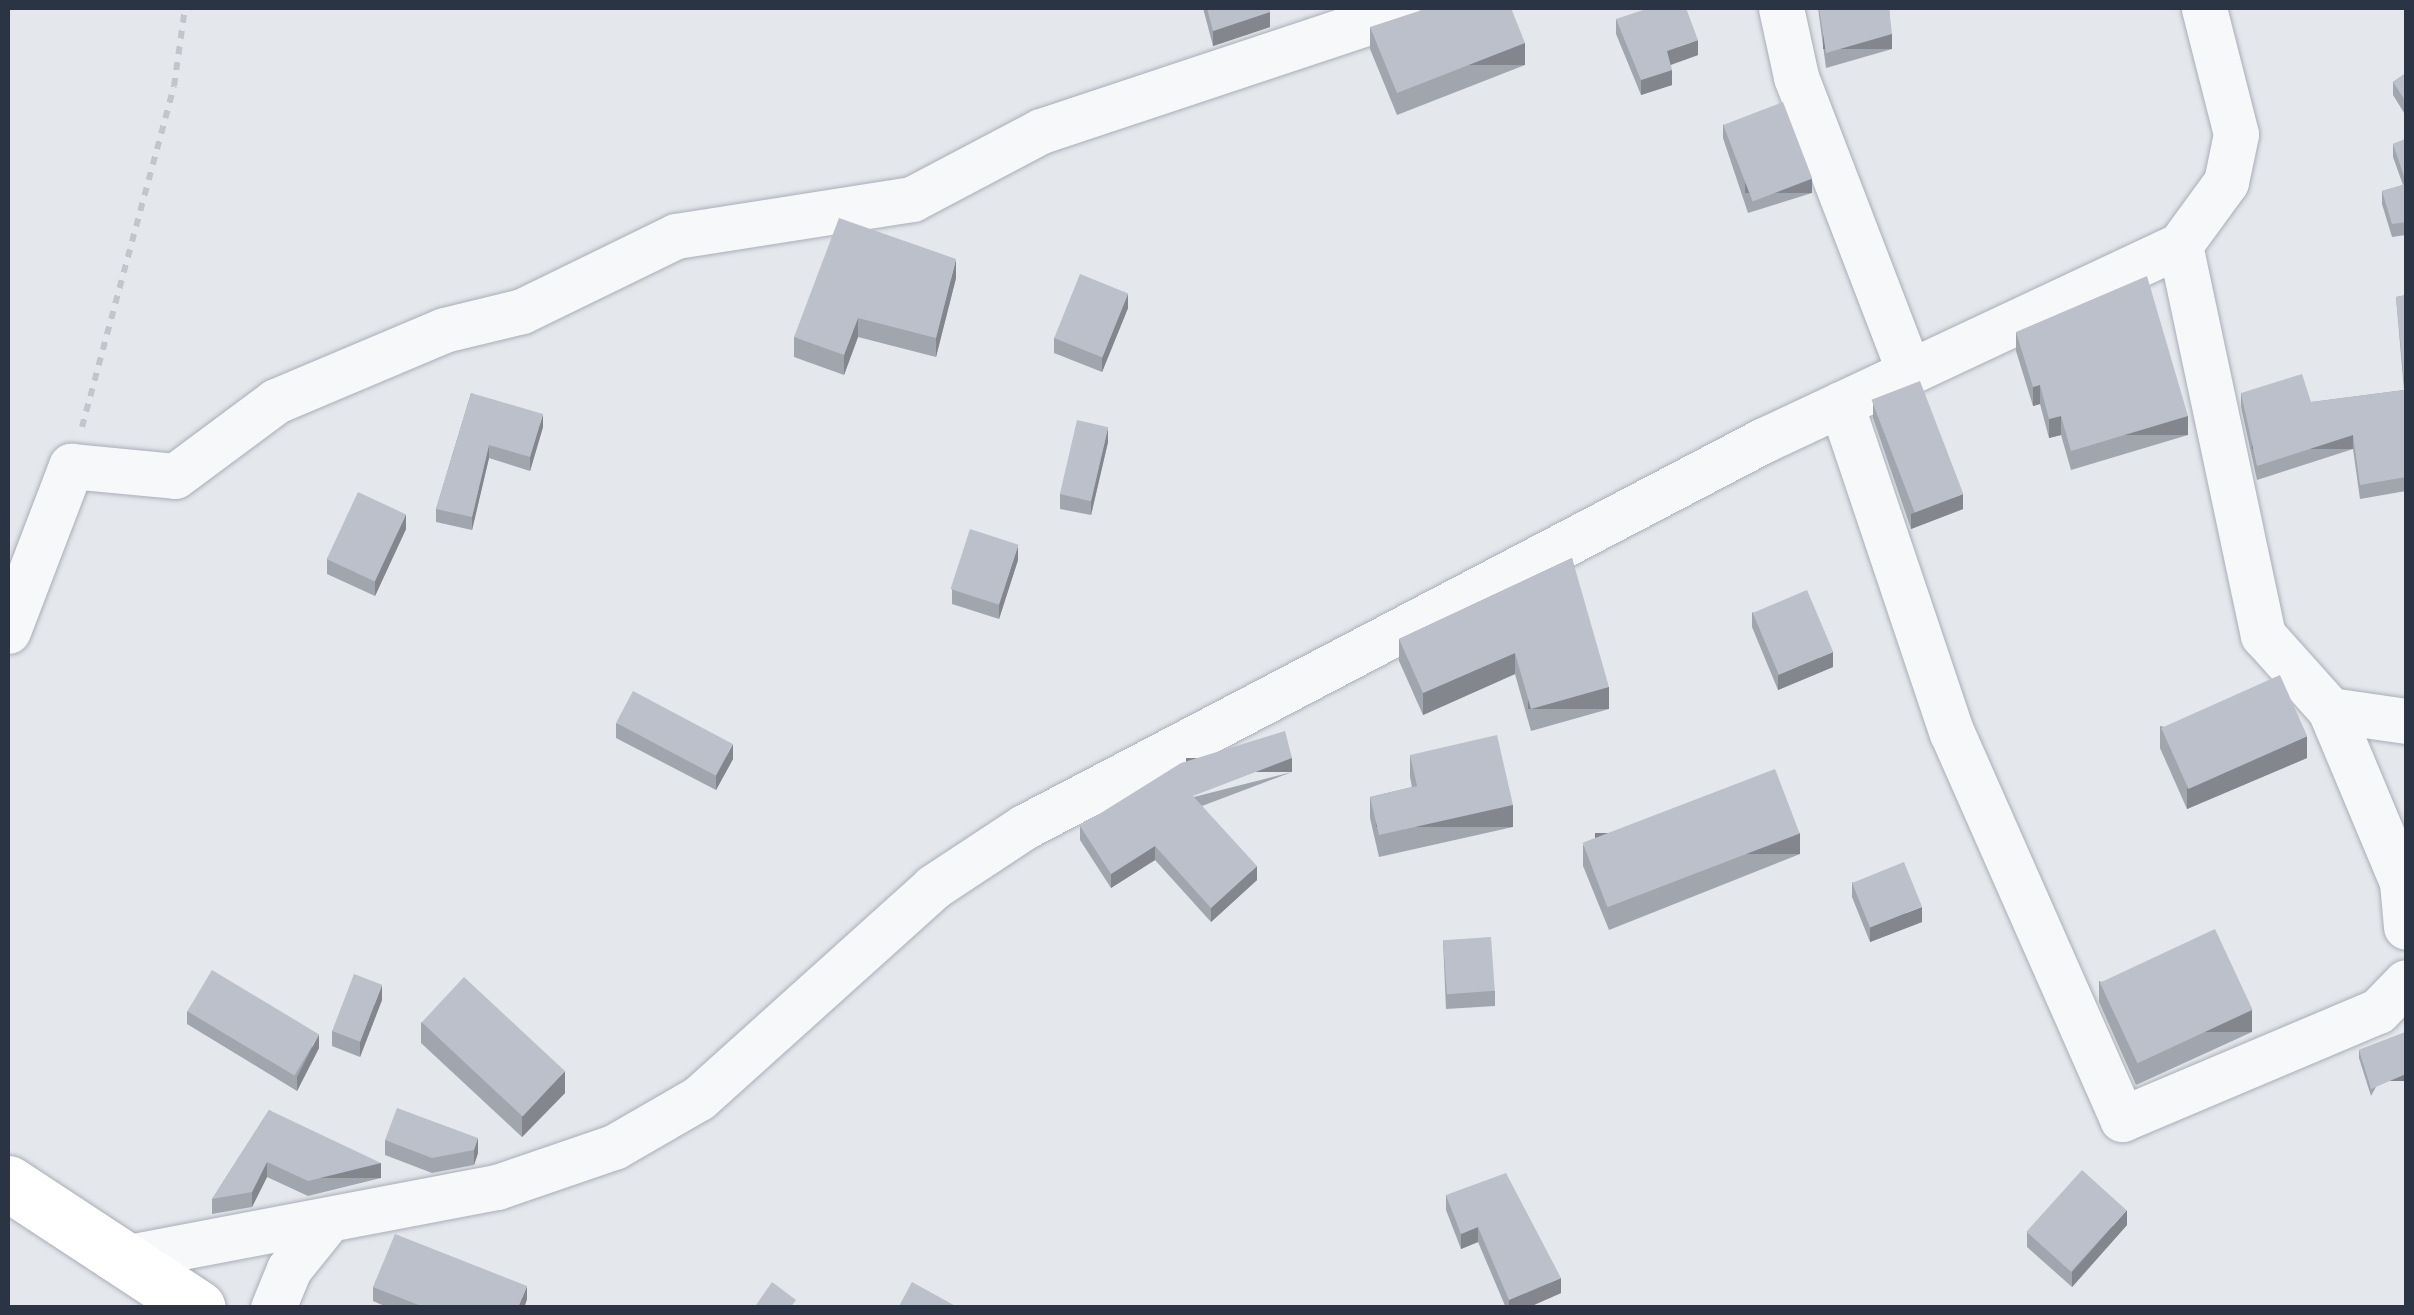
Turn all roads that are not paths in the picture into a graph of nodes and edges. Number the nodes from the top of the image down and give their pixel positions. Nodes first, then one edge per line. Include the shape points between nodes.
1 (1781, 8) edge
2 (2204, 8) edge
3 (1385, 12) edge
4 (2180, 245) junction
5 (1910, 372) junction
6 (1841, 404) junction
7 (8, 631) edge
8 (2330, 710) junction
9 (2406, 721) edge
10 (2406, 926) edge
11 (2406, 982) edge
12 (8, 1183) edge
13 (326, 1222) junction
14 (124, 1258) junction
15 (193, 1306) edge
16 (273, 1308) edge

1 - 5 street via 1796,77
2 - 4 street via 2236,134 2226,182
3 - 7 street via 1041,131 912,199 676,236 522,311 444,330 276,402 175,476 70,466
4 - 5 street
4 - 8 street via 2264,635
5 - 6 street
6 - 11 street via 1952,733 2122,1119 2378,1010
6 - 13 street via 1024,828 933,887 699,1098 614,1147 497,1187
8 - 9 street
8 - 10 street via 2402,882
12 - 14 highway
13 - 14 street via 214,1234
13 - 16 street via 289,1269
14 - 15 highway

